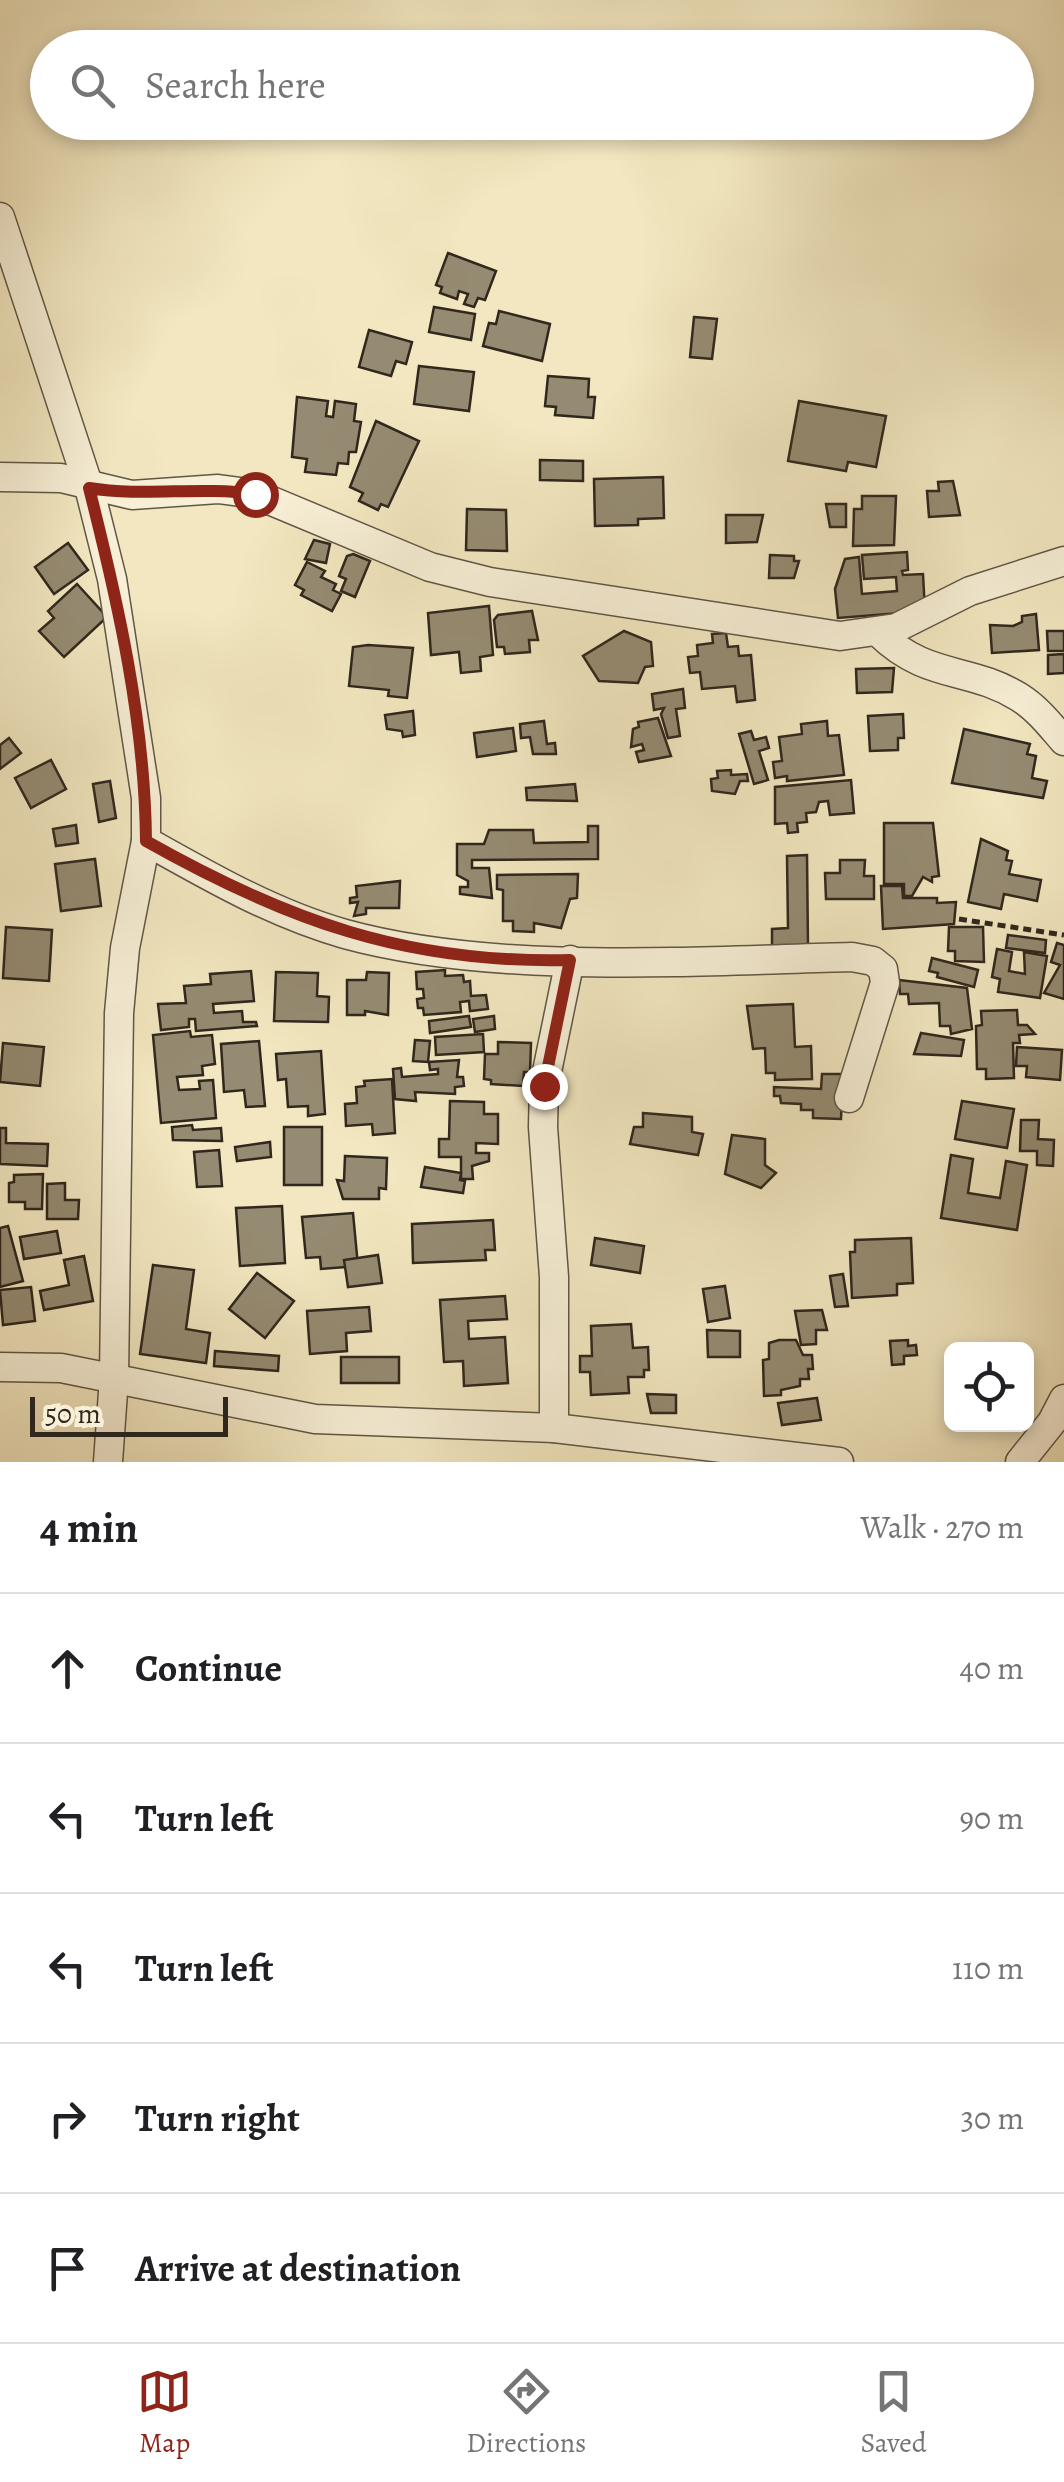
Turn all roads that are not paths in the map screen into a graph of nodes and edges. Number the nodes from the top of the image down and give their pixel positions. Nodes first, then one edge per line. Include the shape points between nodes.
1 (0, 217) edge
2 (0, 476) edge
3 (89, 488) junction
4 (1064, 561) edge
5 (879, 633) junction
6 (1064, 741) edge
7 (146, 841) junction
8 (570, 960) junction
9 (849, 1098) dead end
10 (0, 1368) edge
11 (114, 1378) junction
12 (1064, 1399) edge
13 (554, 1428) junction
14 (108, 1462) edge
15 (840, 1462) edge
16 (1020, 1462) edge

1 - 3 street
2 - 3 street via 60,478
3 - 5 street via 132,495 218,489 255,494 430,567 490,582 840,636
3 - 7 street via 141,751
4 - 5 street via 970,592
5 - 6 street via 916,663 1020,698
7 - 8 street via 233,890 346,934 532,961
7 - 11 street via 119,1013
8 - 9 street via 872,961 886,983
8 - 13 street via 546,1072 542,1127 554,1278
10 - 11 street via 61,1368
11 - 13 street via 316,1419
11 - 14 street
12 - 16 street
13 - 15 street

